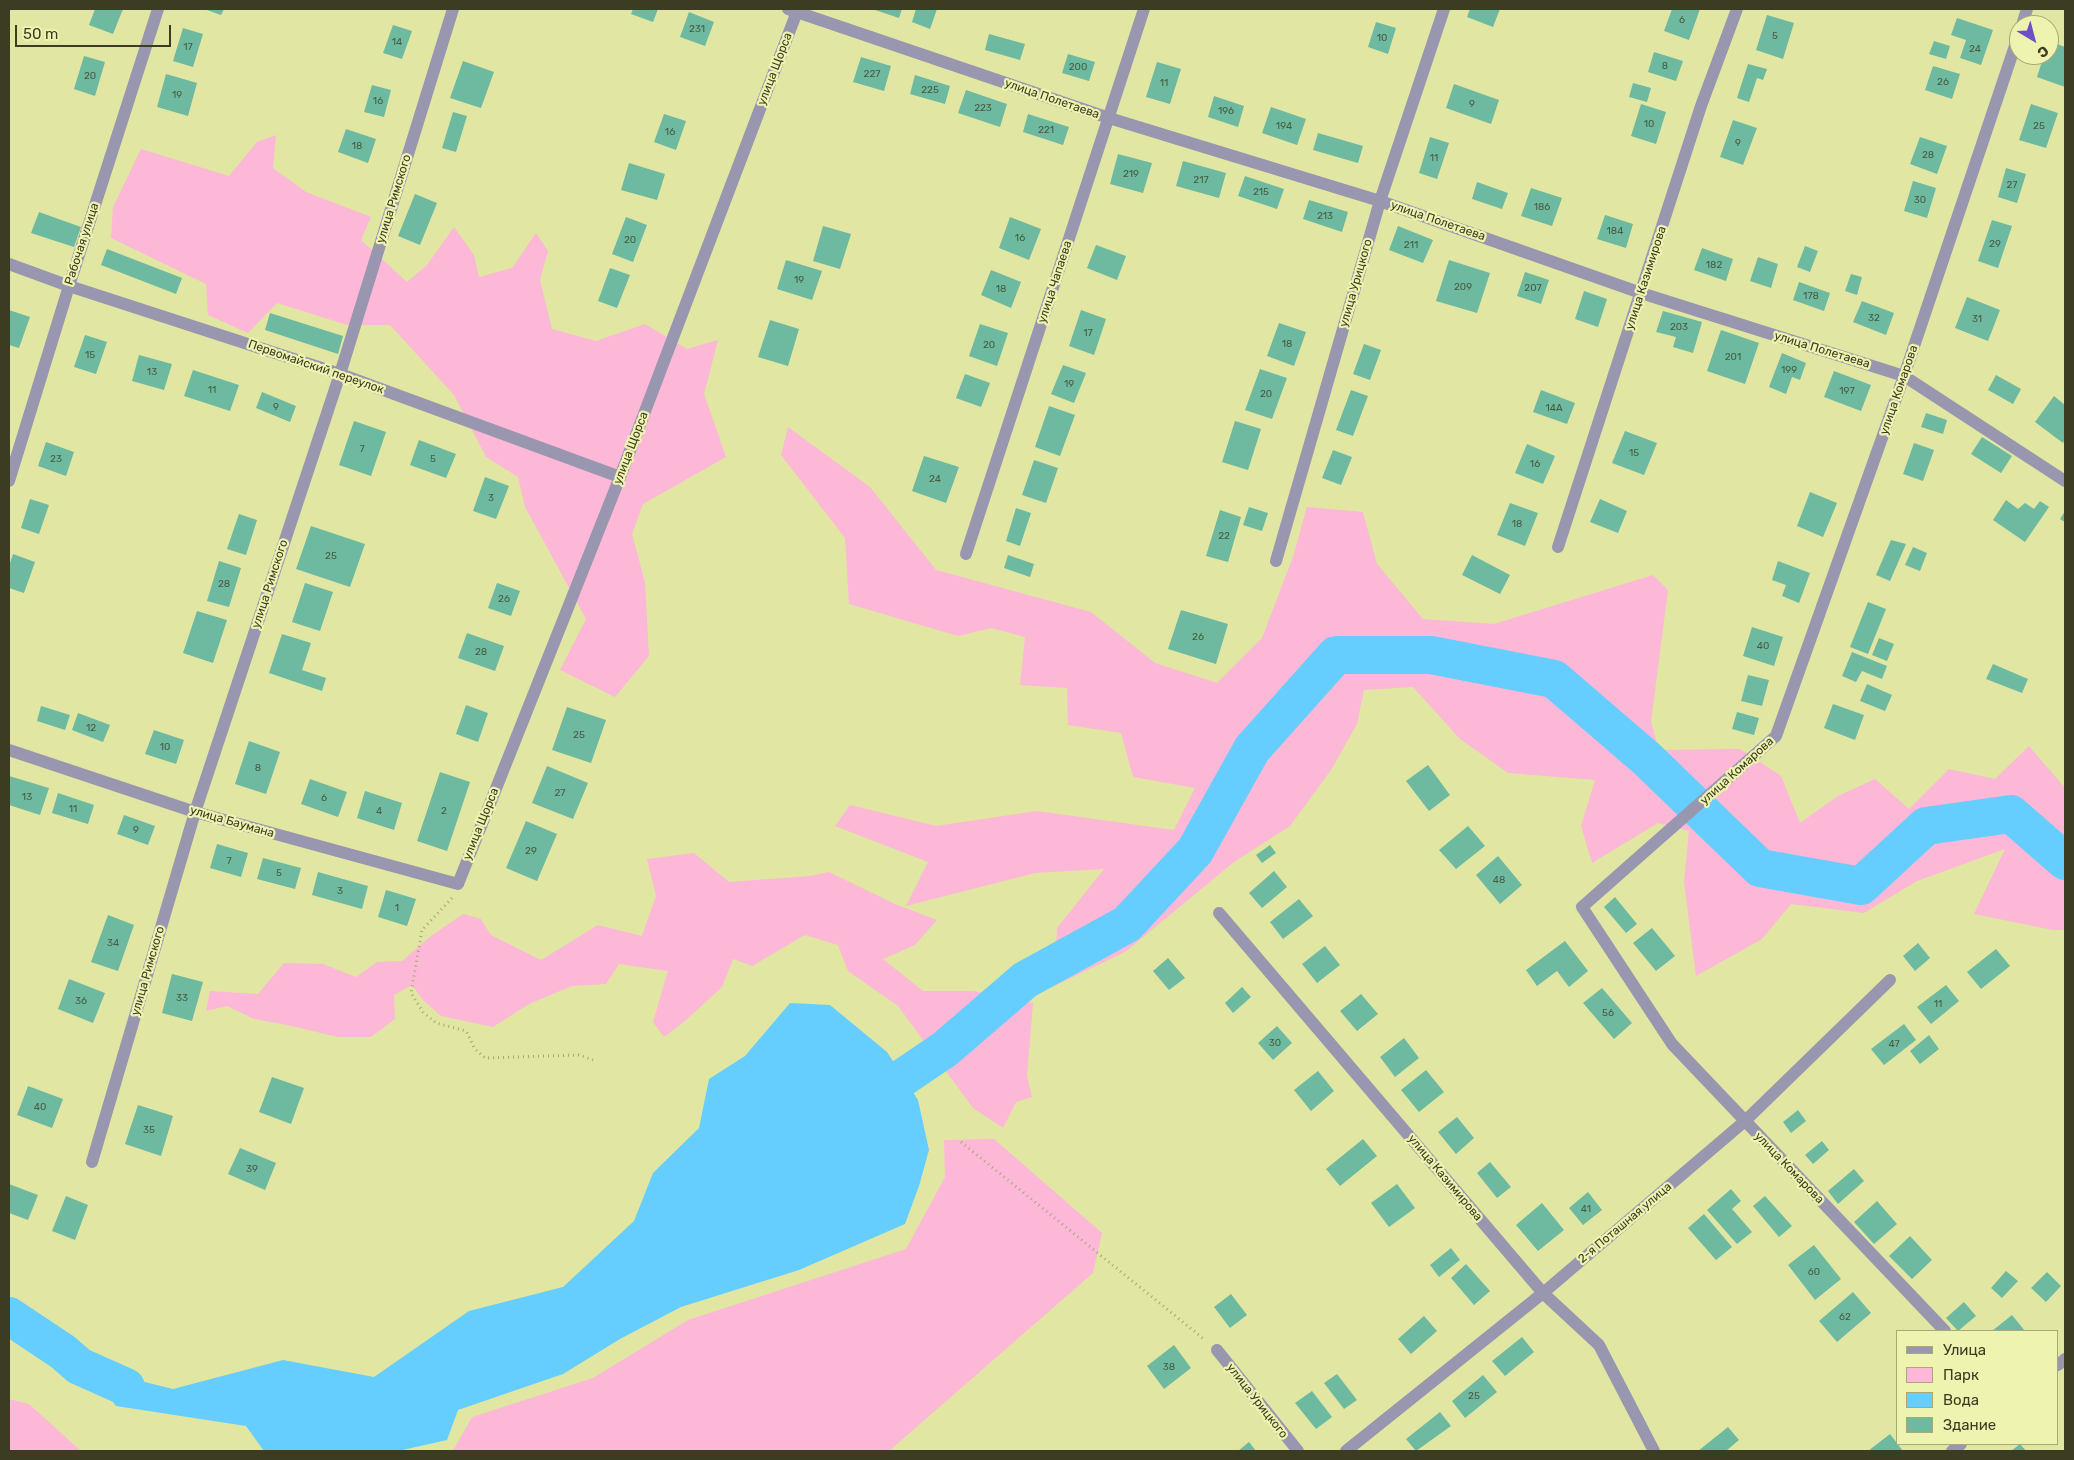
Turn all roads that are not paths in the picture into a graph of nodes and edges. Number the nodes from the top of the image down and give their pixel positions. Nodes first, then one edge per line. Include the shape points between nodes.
1 (158, 9) edge
2 (453, 9) edge
3 (1144, 9) edge
4 (1444, 9) edge
5 (1737, 9) edge
6 (795, 10) edge
7 (2009, 64) edge
8 (1108, 118) junction
9 (1380, 201) junction
10 (9, 264) edge
11 (69, 286) junction
12 (1641, 293) junction
13 (340, 374) junction
14 (1904, 376) junction
15 (620, 476) junction
16 (9, 481) edge
17 (2065, 481) edge
18 (1558, 547) dead end
19 (966, 554) dead end
20 (1276, 561) dead end
21 (9, 750) edge
22 (195, 812) junction
23 (458, 884) joint
24 (1219, 913) dead end
25 (1890, 980) dead end
26 (1745, 1121) junction
27 (92, 1162) dead end
28 (1543, 1293) junction
29 (1944, 1330) edge
30 (1217, 1350) road end
31 (1298, 1451) edge
32 (1346, 1451) edge
33 (1654, 1451) edge

1 - 11 street, Рабочая улица
2 - 13 street, улица Римского
3 - 8 street, улица Чапаева
4 - 9 street, улица Урицкого
5 - 12 street, улица Казимирова via 1701,106
6 - 8 street, улица Полетаева
6 - 15 street, улица Щорса
7 - 14 street, улица Комарова
8 - 9 street, улица Полетаева
8 - 19 street, улица Чапаева
9 - 12 street, улица Полетаева
9 - 20 street, улица Урицкого
10 - 11 street, Первомайский переулок
11 - 13 street, Первомайский переулок
11 - 16 street, Рабочая улица
12 - 14 street, улица Полетаева
12 - 18 street, улица Казимирова
13 - 15 street, Первомайский переулок
13 - 22 street, улица Римского
14 - 17 street, улица Полетаева
14 - 26 street, улица Комарова via 1776,736 1582,907 1672,1044
15 - 23 street, улица Щорса
21 - 22 street, улица Баумана
22 - 23 street, улица Баумана
22 - 27 street, улица Римского
24 - 28 street, улица Казимирова
25 - 26 street, 2-я Поташная улица
26 - 28 street, 2-я Поташная улица
26 - 29 street, улица Комарова
28 - 32 street, 2-я Поташная улица
28 - 33 street, улица Казимирова via 1599,1345
30 - 31 street, улица Урицкого

